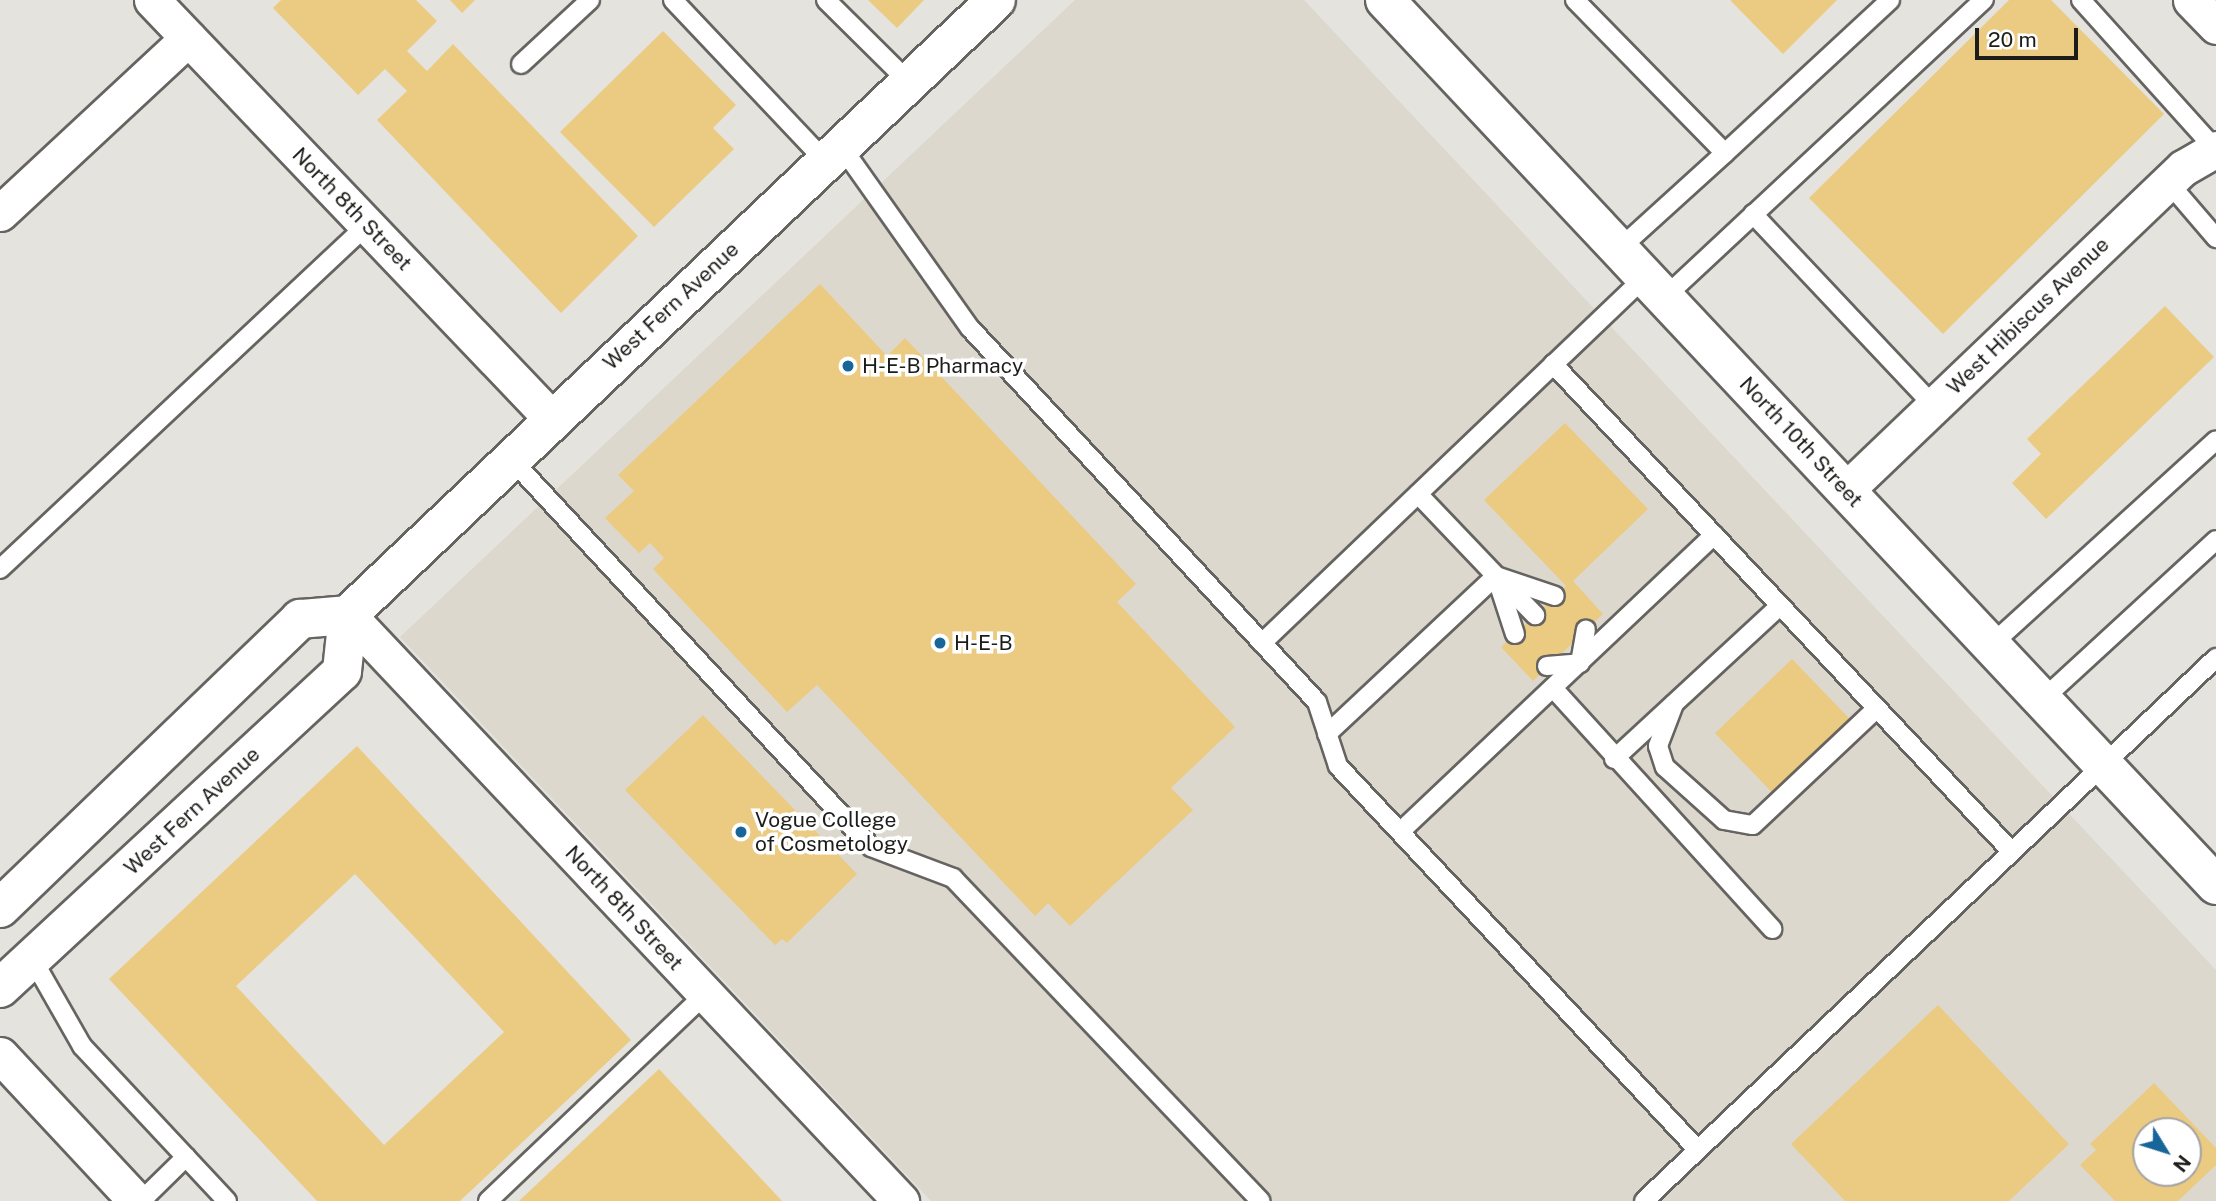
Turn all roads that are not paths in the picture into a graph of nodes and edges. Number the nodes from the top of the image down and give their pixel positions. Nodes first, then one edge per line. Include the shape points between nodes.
1 (152, 0) edge
2 (590, 0) edge
3 (673, 0) edge
4 (826, 0) edge
5 (996, 0) edge
6 (1385, 0) edge
7 (1575, 0) edge
8 (1890, 0) edge
9 (1984, 0) edge
10 (2081, 0) edge
11 (2191, 0) edge
12 (2216, 26) edge
13 (188, 38) junction
14 (521, 64) dead end
15 (909, 82) junction
16 (2216, 149) edge
17 (833, 153) junction
18 (1725, 153) junction
19 (2168, 183) junction
20 (0, 213) edge
21 (1754, 215) junction
22 (367, 225) junction
23 (2216, 238) edge
24 (1643, 274) junction
25 (1553, 364) junction
26 (1934, 406) junction
27 (552, 419) junction
28 (2216, 440) edge
29 (511, 459) junction
30 (1846, 490) junction
31 (1418, 494) junction
32 (1714, 535) junction
33 (2213, 550) edge
34 (0, 569) edge
35 (1496, 576) junction
36 (1555, 596) dead end
37 (1780, 606) junction
38 (348, 615) junction
39 (1535, 615) dead end
40 (1586, 630) dead end
41 (1515, 634) dead end
42 (1262, 643) junction
43 (1991, 645) junction
44 (1566, 649) dead end
45 (2216, 658) edge
46 (1580, 663) junction
47 (1548, 666) dead end
48 (1553, 688) junction
49 (2042, 700) junction
50 (1674, 704) junction
51 (1877, 708) junction
52 (1327, 734) junction
53 (1614, 759) junction
54 (2103, 765) junction
55 (1401, 831) junction
56 (2012, 852) junction
57 (2216, 885) edge
58 (0, 908) edge
59 (1772, 929) dead end
60 (33, 960) junction
61 (0, 988) edge
62 (705, 993) junction
63 (0, 1055) edge
64 (1698, 1150) junction
65 (186, 1157) junction
66 (138, 1201) edge
67 (227, 1201) edge
68 (488, 1201) edge
69 (901, 1201) edge
70 (1261, 1201) edge
71 (1644, 1201) edge

1 - 13 street, North 8th Street
2 - 14 lane
3 - 17 lane
4 - 15 lane
5 - 15 street, West Fern Avenue
6 - 24 street, North 10th Street
7 - 18 lane
8 - 18 lane
9 - 21 lane
10 - 16 lane
11 - 12 street
13 - 20 street
13 - 22 street, North 8th Street
15 - 17 street, West Fern Avenue
16 - 19 street, West Hibiscus Avenue
17 - 27 street, West Fern Avenue
17 - 42 lane via 970,328
18 - 24 lane
19 - 23 lane
19 - 26 street, West Hibiscus Avenue
21 - 24 lane
21 - 26 lane
22 - 27 street, North 8th Street
22 - 34 lane
24 - 25 lane
24 - 30 street, North 10th Street
25 - 31 lane
25 - 32 lane
26 - 30 street, West Hibiscus Avenue
27 - 29 street, West Fern Avenue
28 - 43 lane
29 - 38 street, West Fern Avenue
29 - 70 lane via 871,846 953,878
30 - 43 street, North 10th Street
31 - 35 lane
31 - 42 lane
32 - 37 lane
32 - 46 lane
33 - 49 lane
35 - 36 lane
35 - 39 lane
35 - 41 lane
35 - 52 lane
37 - 50 lane
37 - 51 lane
38 - 58 street via 300,619
38 - 60 street, West Fern Avenue via 342,671
38 - 62 street, North 8th Street
40 - 46 lane
42 - 52 lane via 1317,702
43 - 49 street, North 10th Street
44 - 46 lane
45 - 54 lane
46 - 47 lane
46 - 48 lane
48 - 53 lane
48 - 55 lane
49 - 54 street, North 10th Street
50 - 51 lane via 1658,746 1665,767 1724,820 1753,825
50 - 53 lane
51 - 56 lane
52 - 55 lane via 1338,766
53 - 59 lane
54 - 56 lane
54 - 57 street, North 10th Street
55 - 64 lane
56 - 64 lane
60 - 61 street, West Fern Avenue
60 - 65 lane via 82,1046
62 - 68 lane
62 - 69 street, North 8th Street
63 - 66 street
64 - 71 lane
65 - 66 lane
65 - 67 lane

